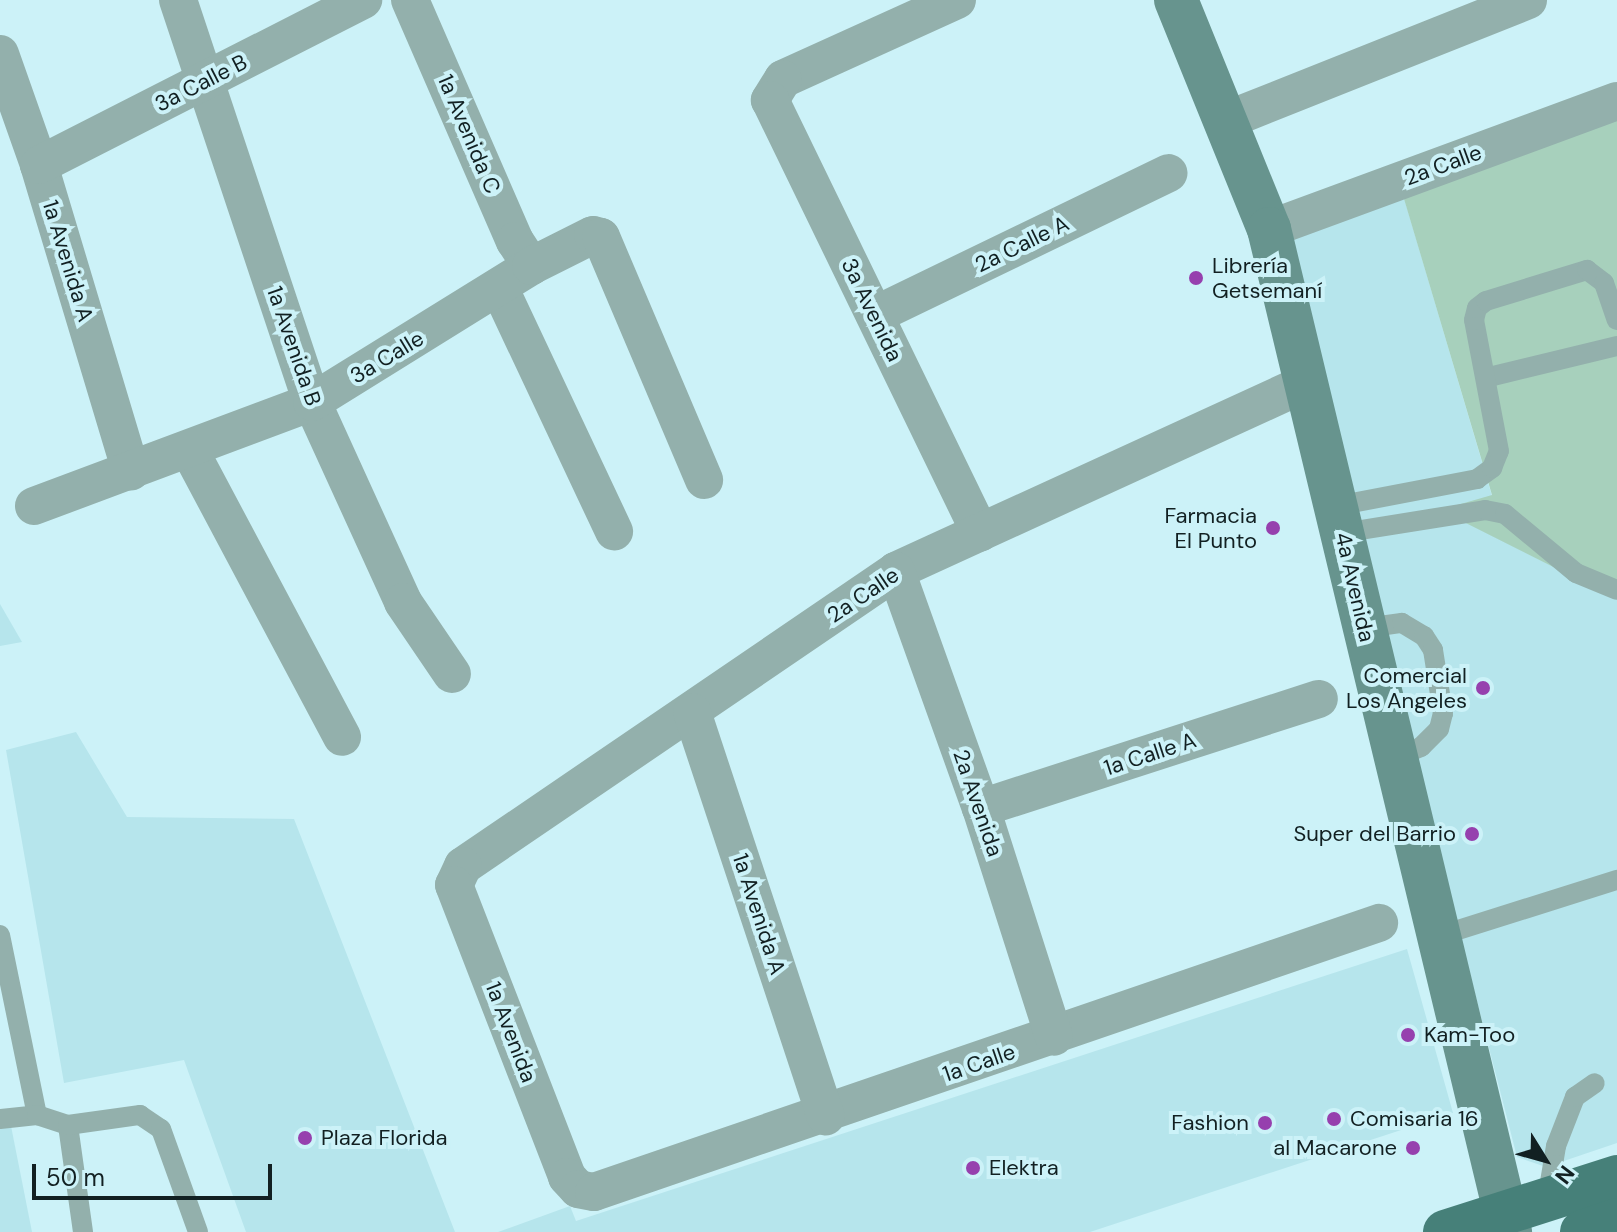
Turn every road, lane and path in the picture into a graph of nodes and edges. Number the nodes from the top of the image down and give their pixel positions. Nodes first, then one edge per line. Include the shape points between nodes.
1 (178, 0) edge
2 (363, 0) edge
3 (410, 0) edge
4 (957, 0) edge
5 (1176, 0) edge
6 (1528, 0) edge
7 (0, 54) edge
8 (205, 81) junction
9 (1617, 101) edge
10 (7, 102) edge
11 (1227, 120) junction
12 (39, 165) junction
13 (1169, 173) dead end
14 (1269, 229) junction
15 (531, 266) junction
16 (500, 289) junction
17 (875, 315) junction
18 (1617, 320) edge
19 (1617, 346) edge
20 (1489, 377) junction
21 (1306, 383) junction
22 (312, 402) junction
23 (189, 449) junction
24 (131, 471) junction
25 (704, 480) dead end
26 (34, 506) dead end
27 (1339, 520) junction
28 (614, 531) dead end
29 (980, 533) junction
30 (896, 571) junction
31 (1617, 590) edge
32 (1365, 628) junction
33 (452, 674) dead end
34 (1319, 699) dead end
35 (692, 712) junction
36 (342, 737) dead end
37 (1396, 757) junction
38 (981, 808) junction
39 (457, 872) joint
40 (1617, 880) edge
41 (1379, 923) dead end
42 (0, 935) edge
43 (1439, 936) junction
44 (1054, 1037) junction
45 (1595, 1083) dead end
46 (37, 1115) junction
47 (826, 1116) junction
48 (0, 1119) edge
49 (68, 1125) junction
50 (1617, 1177) edge
51 (578, 1189) joint
52 (1547, 1200) junction
53 (1617, 1220) edge
54 (1508, 1223) edge
55 (83, 1232) edge
56 (198, 1232) edge
57 (1445, 1232) edge
58 (1582, 1232) edge

1 - 8 street, 1a Avenida B
2 - 8 street, 3a Calle B
3 - 15 street, 1a Avenida C via 515,241
4 - 17 street, 3a Avenida via 773,88 770,100
5 - 11 street, 4a Avenida
6 - 11 street
7 - 10 street, 1a Avenida A
8 - 12 street, 3a Calle B
8 - 22 street, 1a Avenida B
9 - 14 street, 2a Calle
10 - 12 street, 1a Avenida A
11 - 14 street, 4a Avenida
12 - 24 street, 1a Avenida A
13 - 17 street, 2a Calle A
14 - 21 street, 4a Avenida
15 - 16 street, 3a Calle
15 - 25 street, 3a Calle via 593,235 601,237
16 - 22 street, 3a Calle
16 - 28 street
17 - 29 street, 3a Avenida
18 - 20 lane via 1604,283 1587,270 1486,301 1474,320
19 - 20 lane
20 - 27 lane via 1499,451 1492,468 1477,479
21 - 27 street, 4a Avenida
21 - 29 street, 2a Calle
22 - 23 street, 3a Calle
22 - 33 street, 1a Avenida B via 403,602
23 - 24 street, 3a Calle
23 - 36 street
24 - 26 street, 3a Calle
27 - 31 lane via 1485,510 1505,514 1576,573
27 - 32 street, 4a Avenida
29 - 30 street, 2a Calle
30 - 35 street, 2a Calle
30 - 38 street, 2a Avenida
32 - 37 street, 4a Avenida
32 - 37 lane via 1402,623 1415,628 1433,650 1443,713 1439,729 1421,747
34 - 38 street, 1a Calle A
35 - 39 street, 2a Calle
35 - 47 street, 1a Avenida A
37 - 43 street, 4a Avenida
38 - 44 street, 2a Avenida
39 - 51 street, 1a Avenida via 454,885 567,1177
40 - 43 lane
41 - 44 street, 1a Calle
42 - 46 lane
43 - 54 street, 4a Avenida
44 - 47 street, 1a Calle
45 - 52 lane via 1575,1097 1556,1146
46 - 48 lane
46 - 49 lane
47 - 51 street, 1a Calle via 594,1192
49 - 55 lane
49 - 56 lane via 140,1115 151,1119 161,1129
50 - 52 main road
52 - 54 main road
53 - 58 main road
54 - 57 main road

